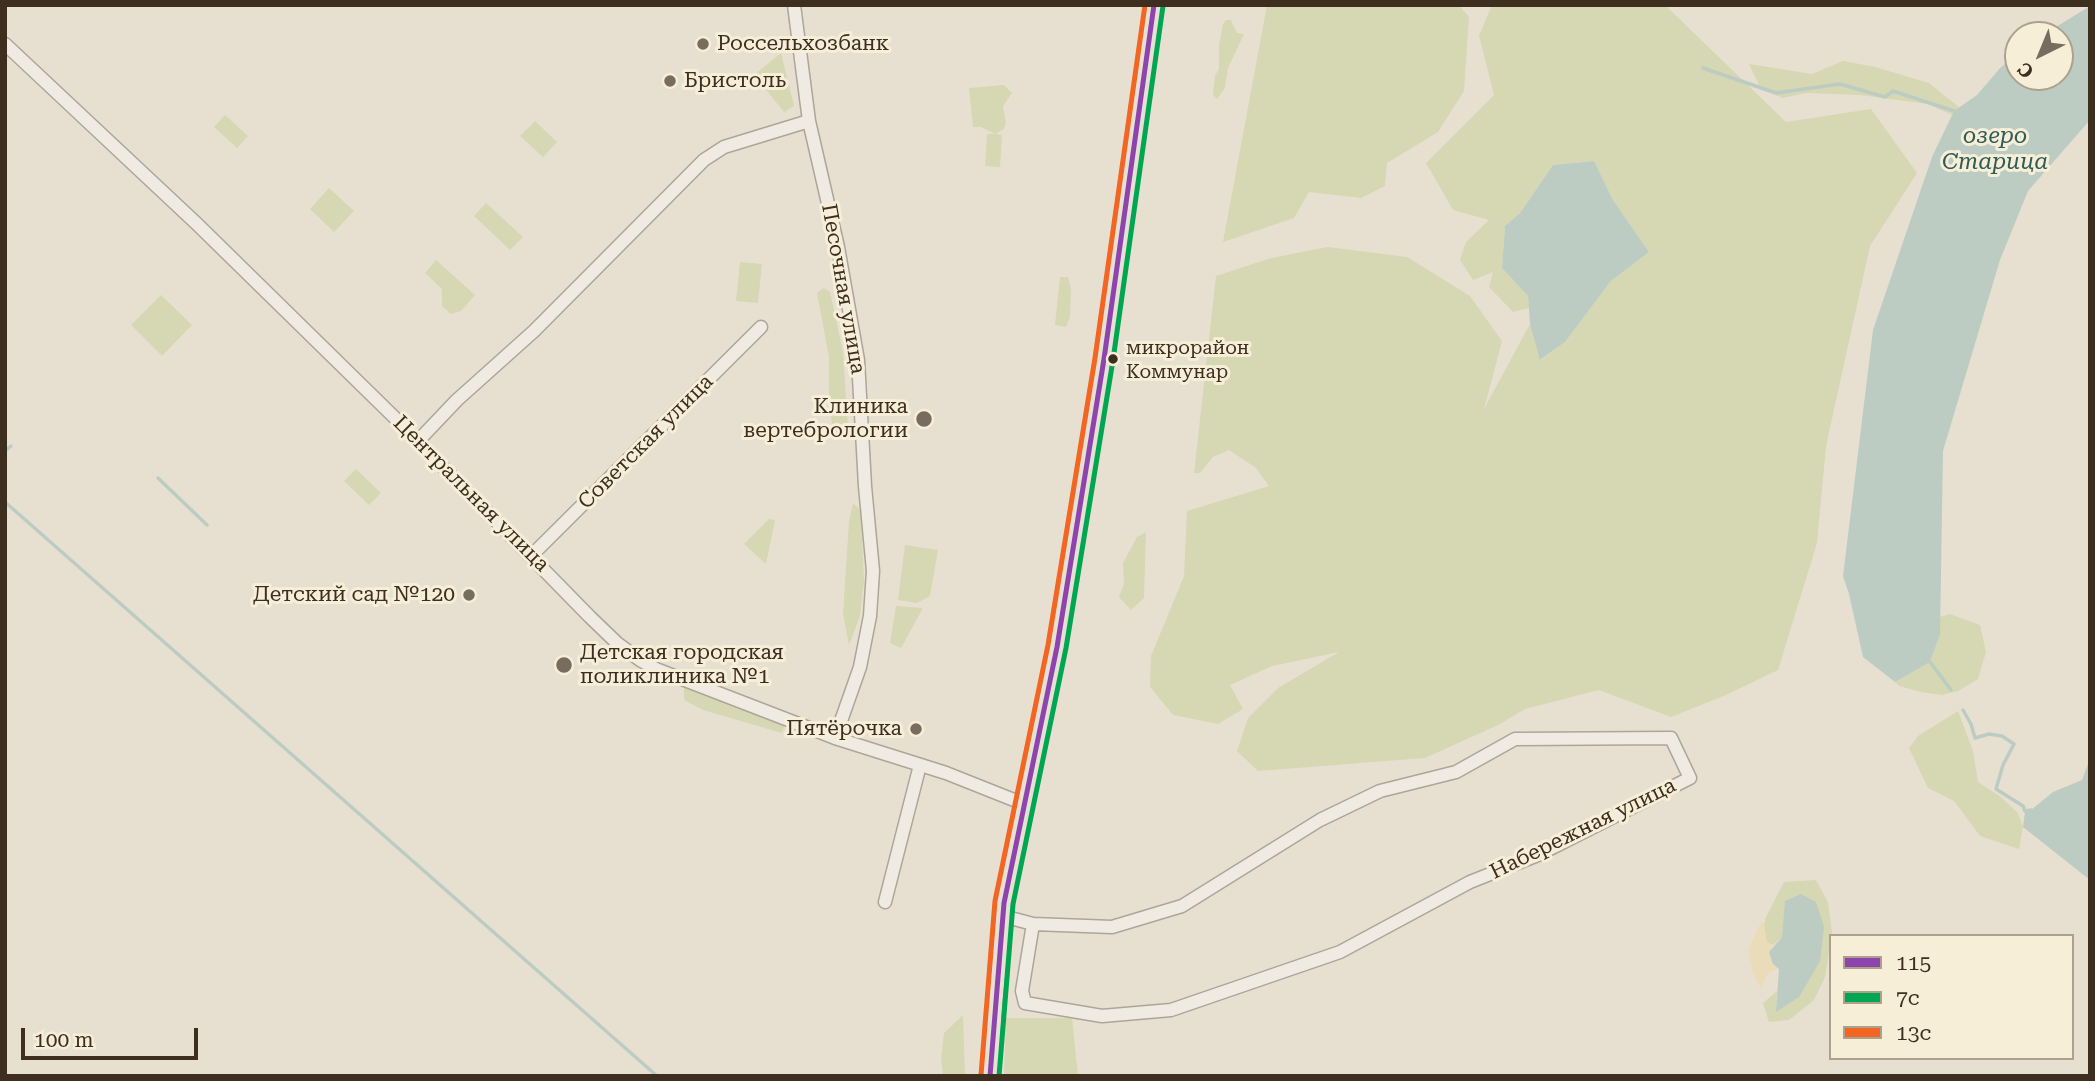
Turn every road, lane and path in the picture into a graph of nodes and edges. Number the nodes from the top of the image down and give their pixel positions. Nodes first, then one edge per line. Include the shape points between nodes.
1 (794, 5) edge
2 (1154, 5) edge
3 (5, 44) edge
4 (809, 121) junction
5 (761, 327) dead end
6 (418, 441) junction
7 (531, 556) junction
8 (835, 737) junction
9 (920, 765) junction
10 (1024, 804) junction
11 (885, 902) dead end
12 (1003, 916) junction
13 (1033, 924) junction
14 (990, 1076) edge

1 - 4 street, Песочная улица
2 - 10 main road via 1104,359 1057,647
3 - 6 street, Центральная улица
4 - 6 street via 724,148 704,160
4 - 8 street, Песочная улица via 858,360 873,571 860,667
5 - 7 street, Советская улица
6 - 7 street, Центральная улица
7 - 8 street, Центральная улица via 640,660
8 - 9 street, Центральная улица
9 - 10 street, Центральная улица
9 - 11 street
10 - 12 main road
12 - 13 street, Набережная улица
12 - 14 main road
13 - 13 street, Набережная улица via 1112,927 1182,906 1320,820 1380,791 1456,772 1515,740 1671,738 1690,778 1538,855 1470,883 1340,952 1171,1010 1102,1016 1025,1003 1022,991

